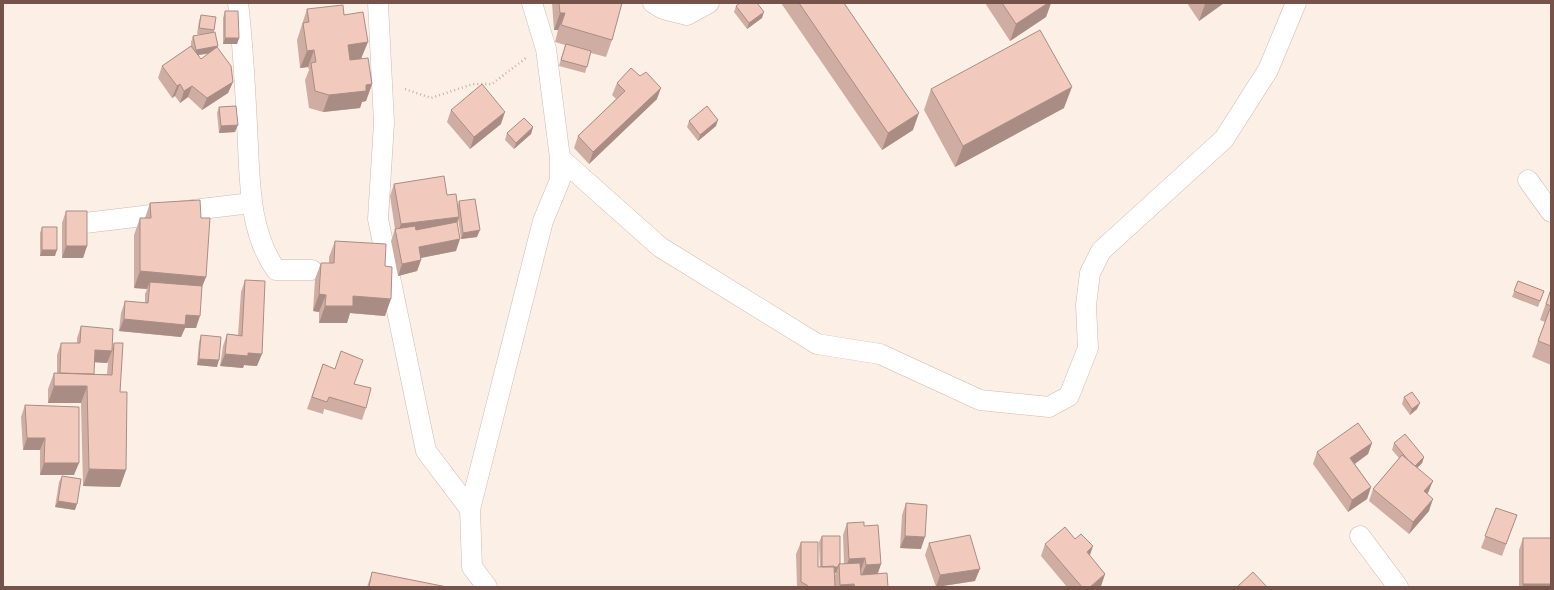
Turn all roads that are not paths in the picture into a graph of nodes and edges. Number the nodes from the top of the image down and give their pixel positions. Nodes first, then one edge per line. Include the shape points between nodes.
1 (238, 3) edge
2 (378, 3) edge
3 (532, 3) edge
4 (653, 3) edge
5 (709, 3) edge
6 (1296, 3) edge
7 (560, 158) junction
8 (1528, 180) dead end
9 (251, 203) junction
10 (1551, 212) edge
11 (85, 223) edge
12 (312, 270) dead end
13 (470, 509) junction
14 (1360, 536) dead end
15 (487, 587) edge
16 (1398, 587) edge

1 - 9 street
2 - 13 street via 384,123 378,219 426,451
3 - 7 street via 546,49
4 - 5 street via 663,9 687,15
6 - 7 street via 1268,70 1224,139 1101,251 1090,273 1087,297 1088,348 1069,396 1049,407 980,400 880,354 817,344 660,247
7 - 13 street via 560,180 543,221
8 - 10 street
9 - 11 street
9 - 12 street via 266,256 276,270
13 - 15 street via 472,567
14 - 16 street

